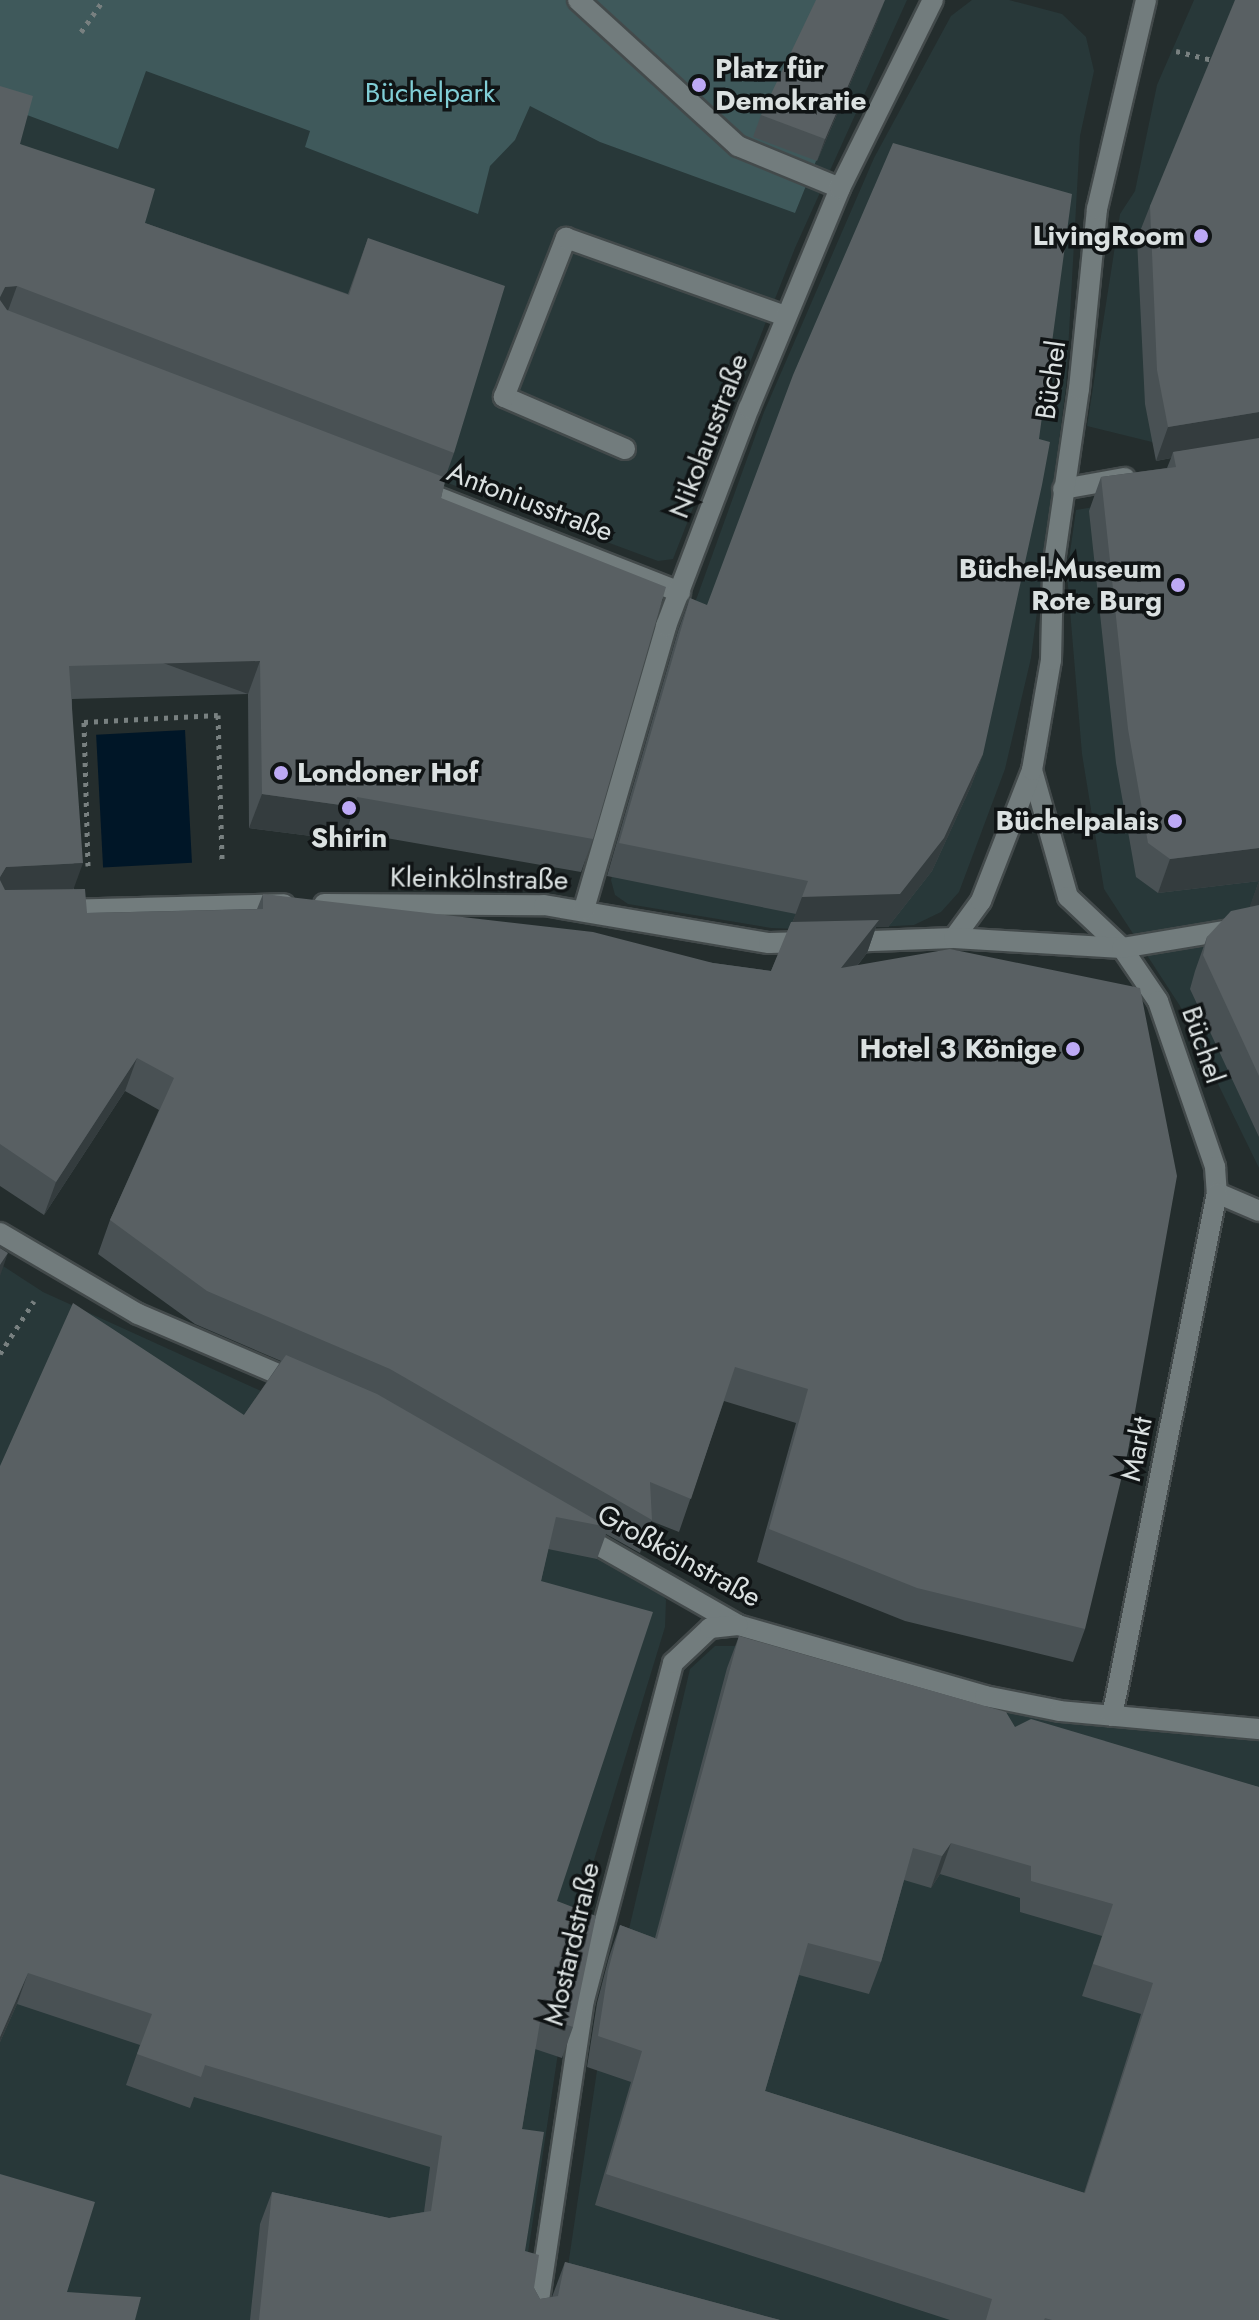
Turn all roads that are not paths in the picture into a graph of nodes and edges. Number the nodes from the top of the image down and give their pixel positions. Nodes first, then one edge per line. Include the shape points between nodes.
1 (578, 0) edge
2 (933, 0) edge
3 (1146, 0) edge
4 (840, 188) junction
5 (785, 316) junction
6 (625, 449) dead end
7 (1154, 474) edge
8 (402, 483) edge
9 (1063, 489) junction
10 (680, 592) junction
11 (1032, 770) junction
12 (584, 909) junction
13 (44, 911) edge
14 (1259, 925) edge
15 (954, 938) junction
16 (1122, 948) junction
17 (1215, 1167) joint
18 (1217, 1193) junction
19 (1259, 1211) edge
20 (0, 1233) edge
21 (312, 1389) edge
22 (561, 1524) edge
23 (738, 1625) junction
24 (1112, 1716) junction
25 (1259, 1729) edge
26 (536, 2320) edge

1 - 4 street via 738,146
2 - 4 street, Nikolausstraße
3 - 9 street, Büchel via 1097,209
4 - 5 street, Nikolausstraße
5 - 6 street via 566,238 504,397
5 - 10 street, Nikolausstraße
7 - 9 street
8 - 10 street, Antoniusstraße
9 - 11 street, Büchel via 1053,569 1051,660
10 - 12 street, Nikolausstraße
11 - 15 street, Büchel via 981,901
11 - 16 street, Büchel via 1068,897
12 - 13 street, Kleinkölnstraße via 223,903
12 - 15 street, Kleinkölnstraße via 769,943
14 - 16 street
15 - 16 street
16 - 17 street, Büchel via 1158,1001
17 - 18 street, Markt
18 - 19 street
18 - 24 street, Markt
20 - 21 street via 138,1314
22 - 23 street, Großkölnstraße
23 - 24 street, Großkölnstraße via 1015,1709
23 - 26 street, Mostardstraße via 710,1628 673,1663 584,2000
24 - 25 street

